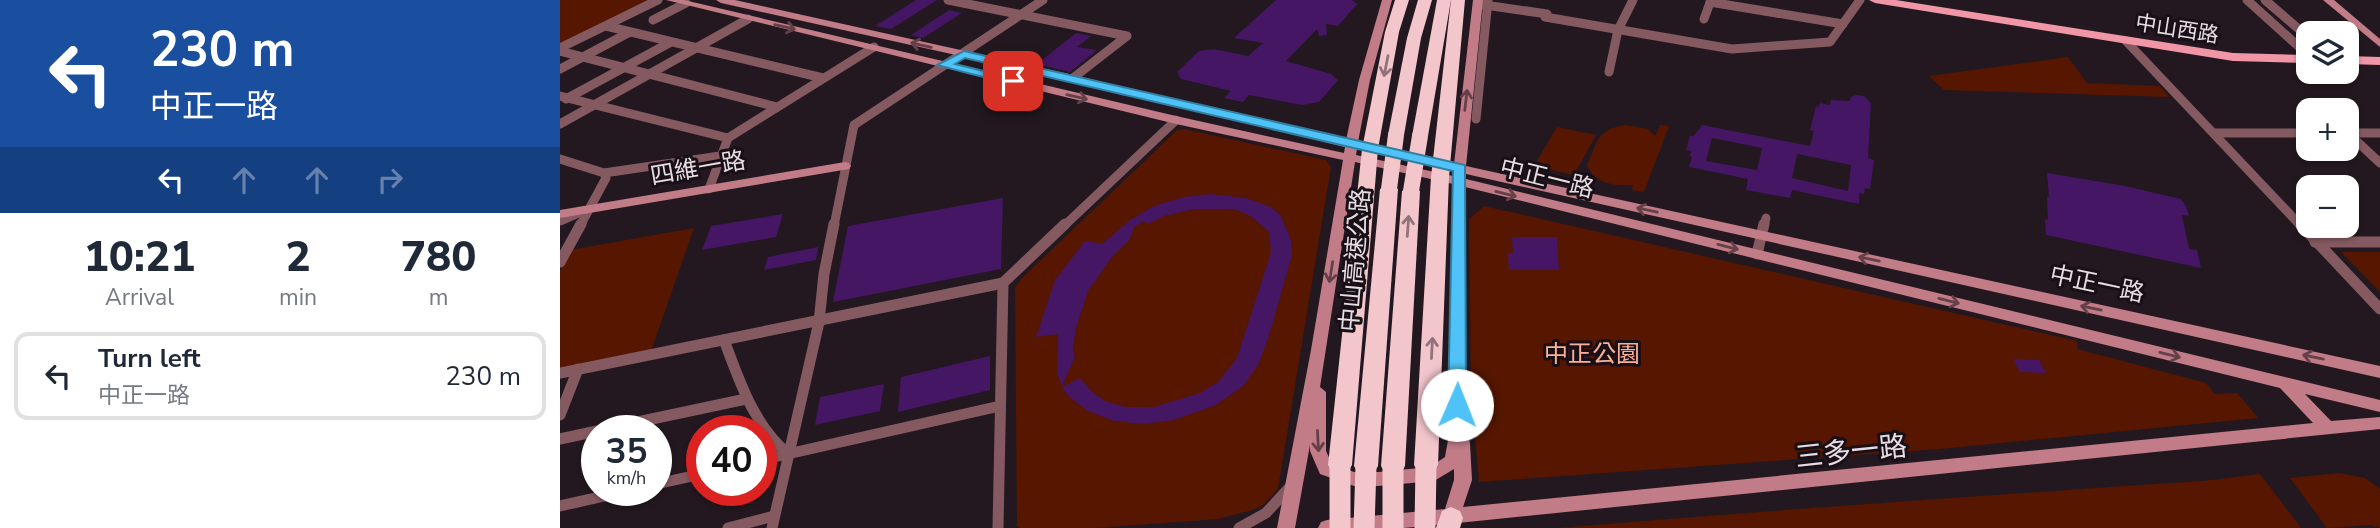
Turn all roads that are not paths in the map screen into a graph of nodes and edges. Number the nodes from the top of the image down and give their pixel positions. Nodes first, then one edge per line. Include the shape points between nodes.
1 (658, 0) edge
2 (671, 0) edge
3 (721, 0) edge
4 (948, 0) edge
5 (1043, 0) edge
6 (1387, 0) edge
7 (1402, 0) edge
8 (1425, 0) edge
9 (1444, 0) edge
10 (1458, 0) edge
11 (1633, 0) edge
12 (1860, 0) edge
13 (1875, 0) edge
14 (2247, 0) edge
15 (2265, 0) edge
16 (2328, 0) edge
17 (2340, 0) edge
18 (1711, 1) edge
19 (1483, 2) edge
20 (686, 3) junction
21 (1021, 15) junction
22 (748, 19) junction
23 (1704, 19) dead end
24 (653, 20) dead end
25 (1843, 24) junction
26 (606, 26) junction
27 (2296, 27) edge
28 (1618, 30) junction
29 (630, 32) junction
30 (2380, 33) edge
31 (2126, 41) junction
32 (671, 42) junction
33 (2380, 44) edge
34 (2296, 46) edge
35 (873, 47) junction
36 (698, 49) junction
37 (560, 50) edge
38 (964, 54) junction
39 (2296, 57) edge
40 (583, 58) junction
41 (2359, 61) edge
42 (2380, 61) edge
43 (943, 65) junction
44 (560, 69) edge
45 (624, 69) junction
46 (1609, 72) dead end
47 (648, 76) junction
48 (823, 78) junction
49 (1073, 78) junction
50 (562, 98) edge
51 (594, 106) junction
52 (777, 107) junction
53 (1476, 119) dead end
54 (1176, 120) junction
55 (560, 124) edge
56 (2214, 133) junction
57 (2296, 133) edge
58 (2359, 133) edge
59 (2380, 133) edge
60 (727, 138) junction
61 (2359, 144) edge
62 (1360, 153) junction
63 (720, 156) junction
64 (560, 159) edge
65 (2380, 163) edge
66 (845, 166) junction
67 (604, 173) junction
68 (1450, 173) junction
69 (709, 189) junction
70 (591, 208) junction
71 (560, 215) edge
72 (1766, 218) dead end
73 (1762, 235) junction
74 (2315, 242) junction
75 (2380, 242) edge
76 (1757, 254) junction
77 (560, 262) edge
78 (1003, 283) junction
79 (2380, 309) edge
80 (819, 322) junction
81 (1323, 324) junction
82 (724, 340) junction
83 (578, 369) junction
84 (2380, 372) edge
85 (560, 373) edge
86 (2285, 383) junction
87 (746, 399) junction
88 (1000, 405) junction
89 (1457, 405) junction
90 (2380, 406) edge
91 (560, 415) edge
92 (672, 415) edge
93 (2380, 424) edge
94 (2329, 429) junction
95 (581, 435) edge
96 (560, 439) edge
97 (788, 454) junction
98 (777, 456) edge
99 (1294, 482) junction
100 (581, 501) edge
101 (560, 506) edge
102 (773, 522) edge
103 (1449, 523) edge
104 (728, 528) edge
105 (999, 528) edge
106 (1239, 528) edge
107 (1286, 528) edge
108 (1327, 528) edge
109 (1340, 528) edge
110 (1364, 528) edge
111 (1393, 528) edge
112 (1425, 528) edge

1 - 26 street
2 - 20 street, 中正一路
38 -> 3 street, 中正一路
4 - 21 street
5 - 21 street
6 - 62 street via 1371,49
7 -> 62 highway
8 - 110 highway, 中山高速公路, bridge via 1414,38 1389,189
111 -> 9 highway, 中山高速公路, bridge via 1411,191
10 - 68 highway
11 - 28 street
12 - 25 street
13 - 31 main road, 中山西路
14 - 34 street
15 - 27 street
16 - 33 street
17 - 30 street
18 - 23 street
18 - 25 street
19 - 28 street
19 - 53 street
68 -> 19 street
20 - 22 street, 中正一路
20 - 24 street
21 - 38 street
21 - 49 street via 1127,36
22 -> 35 street, 中正一路
22 - 36 street
25 - 28 street via 1830,42 1732,49
26 - 29 street
26 - 37 street
28 - 46 street
29 - 32 street
29 - 40 street
31 - 39 main road, 中山西路 via 2233,57
31 - 56 street
32 - 36 street
32 - 45 street
35 - 43 street, 中正一路
35 - 48 street
36 - 47 street
36 - 48 street
37 - 40 street
38 - 43 street
38 - 49 street, 中正一路
40 - 44 street
40 - 45 street
41 - 42 main road
43 -> 54 street, 中正一路
43 - 66 street via 854,125
45 - 47 street
45 - 50 street
47 - 51 street
47 - 52 street
48 - 52 street
49 - 62 street, 中正一路
50 - 51 street
51 - 55 street
51 - 60 street
52 - 60 street
54 - 62 street, 中正一路
54 - 78 street
56 - 57 street
56 - 74 street
58 - 59 street
60 - 63 street
61 - 65 street
62 - 68 street, 中正一路
62 -> 81 street
62 - 109 highway, bridge
63 - 67 street
63 - 69 street
64 - 67 street
66 - 69 street, 四維一路
66 - 80 street
67 - 70 street via 606,178
73 -> 68 street, 中正一路
68 -> 76 street, 中正一路
68 - 89 street
112 -> 68 highway, bridge
69 - 70 street, 四維一路
70 - 71 street, 四維一路
70 - 77 street
72 - 73 street
73 - 76 street
84 -> 73 street, 中正一路
74 - 75 street
74 - 79 street
76 -> 86 street, 中正一路
78 - 80 street
78 - 88 street
80 - 82 street
80 - 97 street
81 -> 89 street via 1317,403 1318,451 1326,469 1354,479 1434,474 1453,460
81 - 99 street
82 - 83 street
82 - 87 street
83 - 85 street
83 - 91 street
86 - 90 street, 中正一路
86 - 94 street
87 - 92 street
87 - 97 street via 775,445
88 - 97 street
88 - 105 street
89 - 103 street via 1463,480
93 - 94 street, 三多一路
94 - 103 street, 三多一路
95 - 96 street
97 - 98 street
97 - 102 street
99 - 106 street via 1266,513
99 - 107 street
100 - 101 street
102 - 104 street
103 - 108 street, 三多一路

